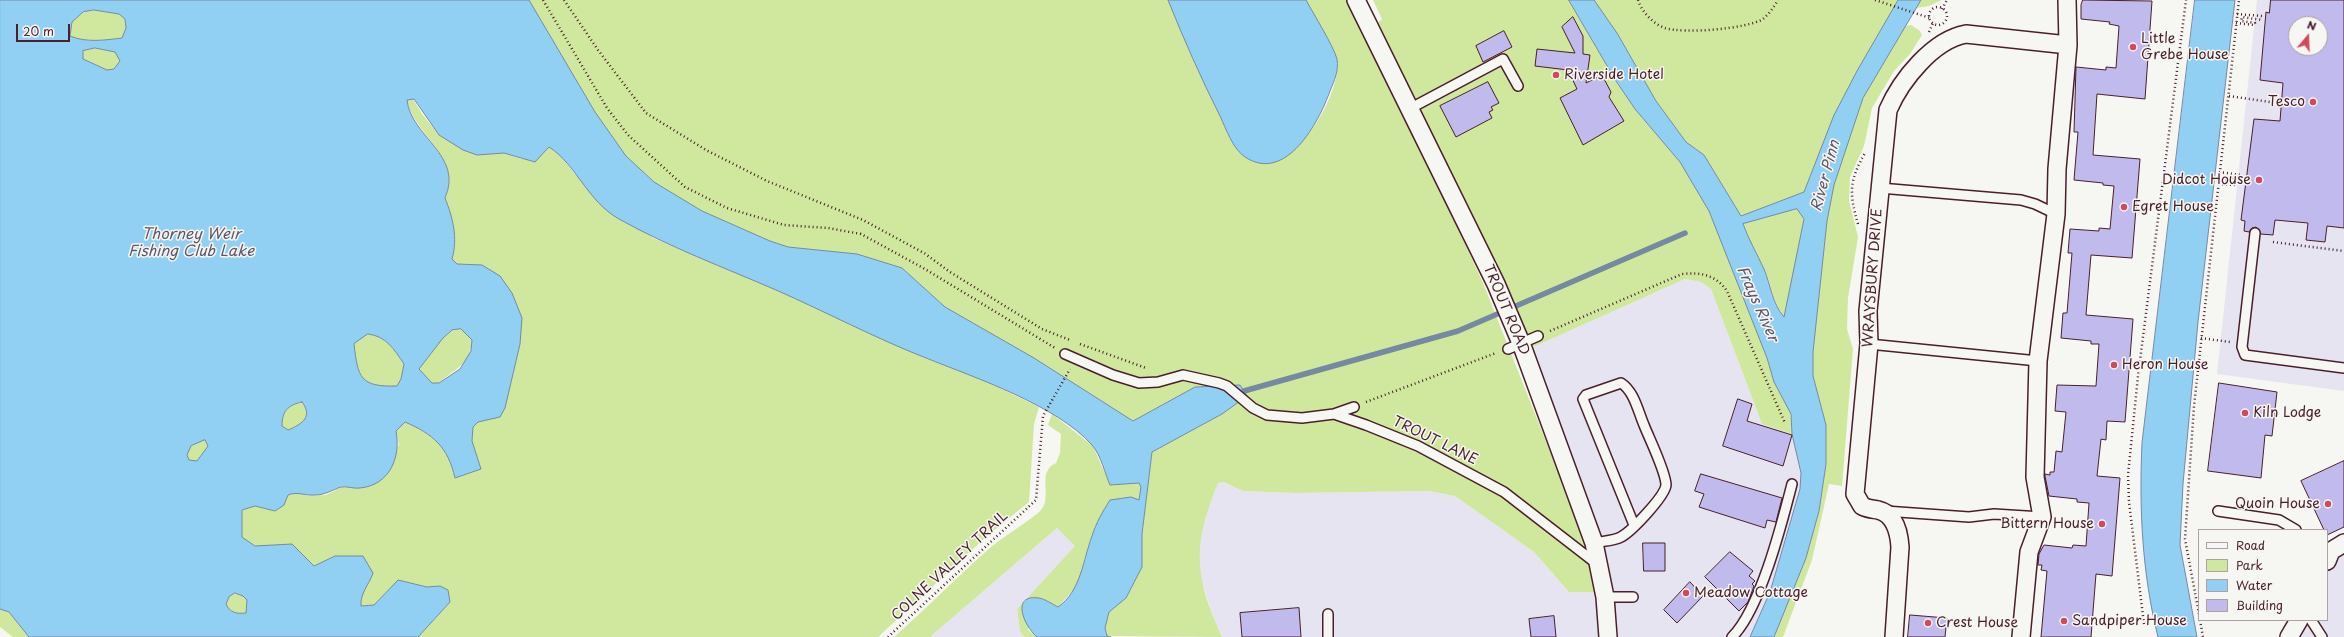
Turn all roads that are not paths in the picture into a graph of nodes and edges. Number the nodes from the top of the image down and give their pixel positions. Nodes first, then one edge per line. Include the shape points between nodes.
1 (1356, 0) edge
2 (2066, 0) edge
3 (2068, 45) junction
4 (1518, 86) dead end
5 (1411, 108) junction
6 (1880, 188) junction
7 (2056, 214) junction
8 (2255, 233) dead end
9 (1538, 336) road end
10 (1515, 342) junction
11 (1869, 344) junction
12 (1065, 354) road end
13 (2038, 361) junction
14 (2344, 368) edge
15 (1354, 407) road end
16 (1334, 414) junction
17 (1792, 484) dead end
18 (1880, 510) junction
19 (2218, 511) dead end
20 (2042, 517) junction
21 (1634, 525) junction
22 (2294, 529) edge
23 (1594, 543) junction
24 (1597, 564) junction
25 (1605, 597) junction
26 (1633, 597) dead end
27 (1328, 614) dead end
28 (2298, 621) edge
29 (2312, 621) edge
30 (1328, 637) edge
31 (1608, 637) edge
32 (1732, 637) edge
33 (1894, 637) edge
34 (2021, 637) edge
35 (2289, 637) edge
36 (2322, 637) edge

1 - 5 street, TROUT ROAD
2 - 3 street
3 - 6 street, WRAYSBURY DRIVE via 1966,34 1952,37 1940,44 1903,82 1890,105 1885,121
3 - 7 street via 2057,169
4 - 5 lane via 1503,59
5 - 10 street, TROUT ROAD via 1496,284
6 - 7 lane via 2021,200
6 - 11 street, WRAYSBURY DRIVE via 1868,311
7 - 13 street
8 - 14 lane via 2242,347 2244,355
9 - 10 lane
10 - 23 street, TROUT ROAD
11 - 13 lane
11 - 18 street, WRAYSBURY DRIVE via 1855,494 1862,506
12 - 16 lane, TROUT LANE via 1132,381 1147,383 1183,376 1227,386 1257,411 1280,417 1302,418
13 - 20 street via 2035,477
15 - 16 lane
16 - 24 lane, TROUT LANE via 1418,446 1484,481 1522,504
17 - 32 lane via 1758,596
18 - 20 lane via 1969,517 1994,514
18 - 33 street, WRAYSBURY DRIVE via 1897,525 1899,533
19 - 22 lane via 2278,520
20 - 34 street via 2029,552
21 - 21 lane via 1660,498 1666,483 1656,452 1630,392 1621,383 1615,383 1586,395 1583,399
21 - 23 lane via 1621,537
23 - 24 street, TROUT ROAD
24 - 25 street, TROUT ROAD
25 - 26 lane
25 - 31 street, TROUT ROAD
27 - 30 lane
28 - 35 street
29 - 36 lane

